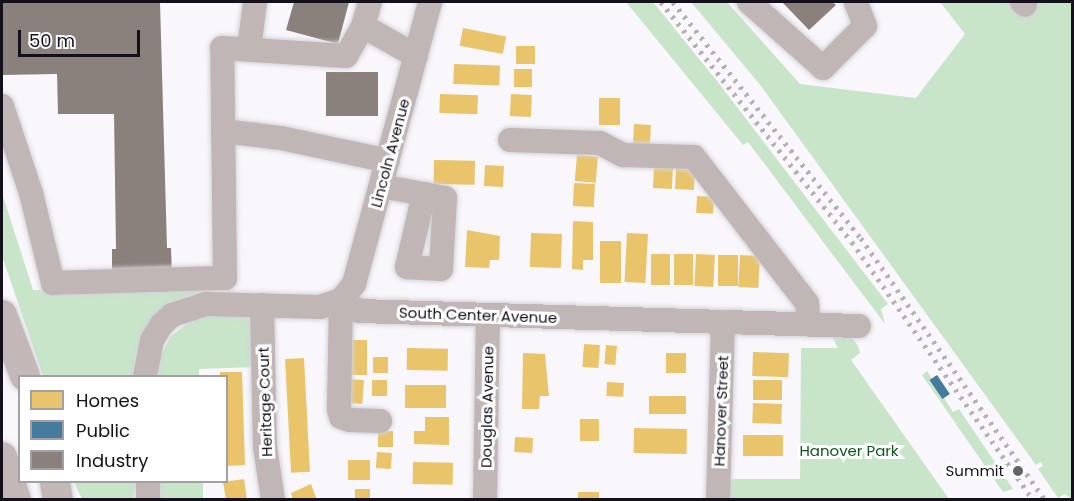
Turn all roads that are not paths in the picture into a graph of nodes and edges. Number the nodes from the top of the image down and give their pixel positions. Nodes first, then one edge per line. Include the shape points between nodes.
1 (255, 2) edge
2 (370, 2) edge
3 (430, 2) edge
4 (749, 2) edge
5 (856, 2) edge
6 (363, 26) junction
7 (249, 50) junction
8 (416, 56) junction
9 (2, 106) edge
10 (223, 131) junction
11 (510, 140) dead end
12 (387, 161) junction
13 (381, 186) junction
14 (424, 194) dead end
15 (340, 300) junction
16 (262, 305) junction
17 (2, 315) edge
18 (488, 315) junction
19 (723, 323) junction
20 (809, 325) junction
21 (859, 326) dead end
22 (25, 375) edge
23 (146, 375) edge
24 (380, 421) dead end
25 (2, 457) edge
26 (54, 483) edge
27 (148, 483) edge
28 (16, 500) edge
29 (58, 500) edge
30 (148, 500) edge
31 (273, 500) edge
32 (485, 500) edge
33 (718, 500) edge

1 - 7 street
2 - 6 street
3 - 8 street, Lincoln Avenue
4 - 5 street via 823,68 865,26
6 - 7 street via 346,56
6 - 8 street
7 - 10 street via 222,48
8 - 12 street, Lincoln Avenue
9 - 10 street via 31,193 54,283 225,278
10 - 12 street via 281,138
11 - 20 street via 600,143 623,155 694,157 807,303
12 - 13 street, Lincoln Avenue
13 - 14 street
13 - 15 street, Lincoln Avenue via 354,284
15 - 16 street via 320,306
15 - 18 street, South Center Avenue via 359,311
15 - 24 street via 341,417
16 - 23 street via 206,304 172,315 152,340
16 - 31 street, Heritage Court via 265,446
17 - 22 main road
18 - 19 street, South Center Avenue
18 - 32 street, Douglas Avenue
19 - 20 street, South Center Avenue
19 - 33 street, Hanover Street
20 - 21 street, South Center Avenue
25 - 28 main road
26 - 29 main road
27 - 30 street

